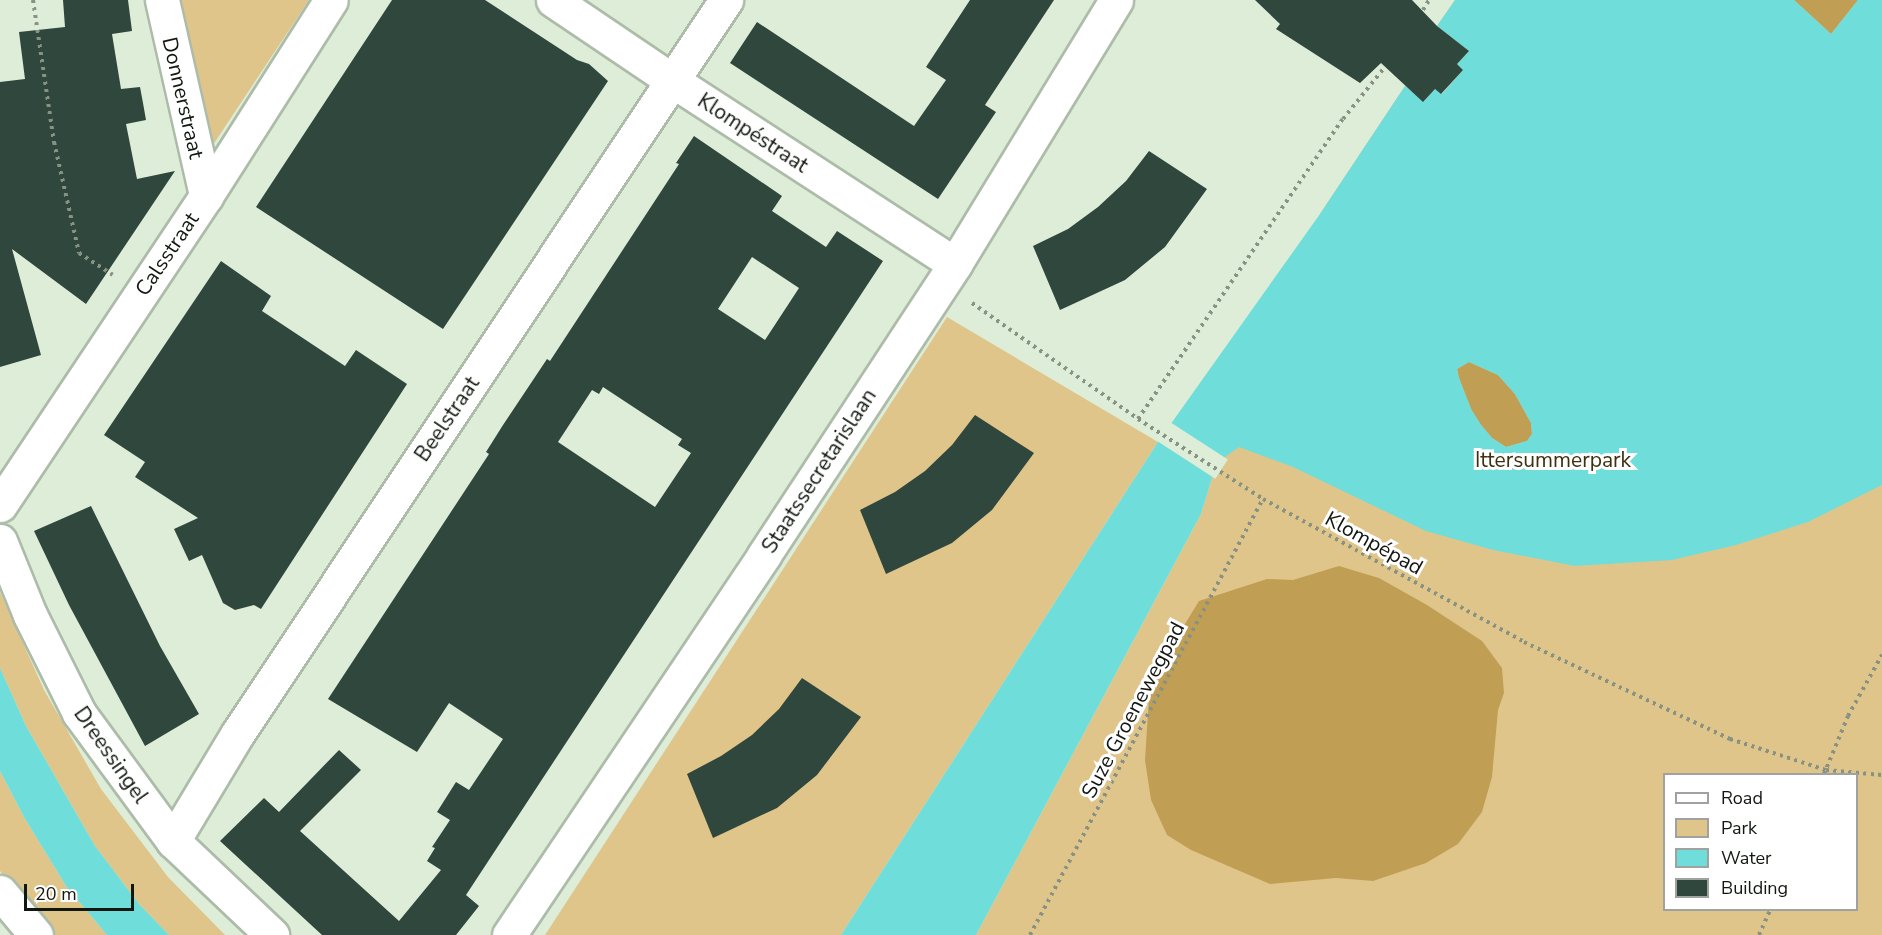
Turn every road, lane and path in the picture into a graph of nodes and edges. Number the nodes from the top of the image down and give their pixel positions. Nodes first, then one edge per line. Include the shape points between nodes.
1 (33, 0) edge
2 (162, 0) edge
3 (332, 0) edge
4 (553, 0) edge
5 (726, 0) edge
6 (1116, 0) edge
7 (1429, 0) edge
8 (1423, 10) dead end
9 (1385, 67) dead end
10 (673, 81) junction
11 (206, 196) junction
12 (948, 273) junction
13 (141, 293) junction
14 (1138, 419) junction
15 (1263, 499) junction
16 (0, 505) edge
17 (0, 540) edge
18 (1882, 655) edge
19 (1825, 772) edge
20 (1844, 773) edge
21 (1858, 774) edge
22 (1882, 775) edge
23 (172, 842) junction
24 (0, 892) edge
25 (1769, 911) edge
26 (36, 935) edge
27 (273, 935) edge
28 (509, 935) edge
29 (1030, 935) edge
30 (1759, 935) edge

1 - 13 path via 54,142 79,253
2 - 11 street, Donnerstraat
3 - 11 street, Calsstraat
4 - 10 street, Klompéstraat
5 - 10 street, Beelstraat
6 - 12 street, Staatssecretarislaan
7 - 8 path
9 - 14 path via 1343,118
10 - 12 street, Klompéstraat
10 - 23 street, Beelstraat via 238,733
11 - 13 street, Calsstraat
12 - 14 path, Klompépad
12 - 28 street, Staatssecretarislaan
13 - 16 street, Calsstraat
14 - 15 path, Klompépad
15 - 19 path, Klompépad via 1524,642 1730,740
15 - 29 path, Suze Groenewegpad
17 - 23 street, Dreessingel via 30,615 79,713
18 - 19 path via 1848,716
19 - 20 path, Klompépad
21 - 22 path, Klompépad
23 - 27 street, Dreessingel
24 - 26 street
25 - 30 path

